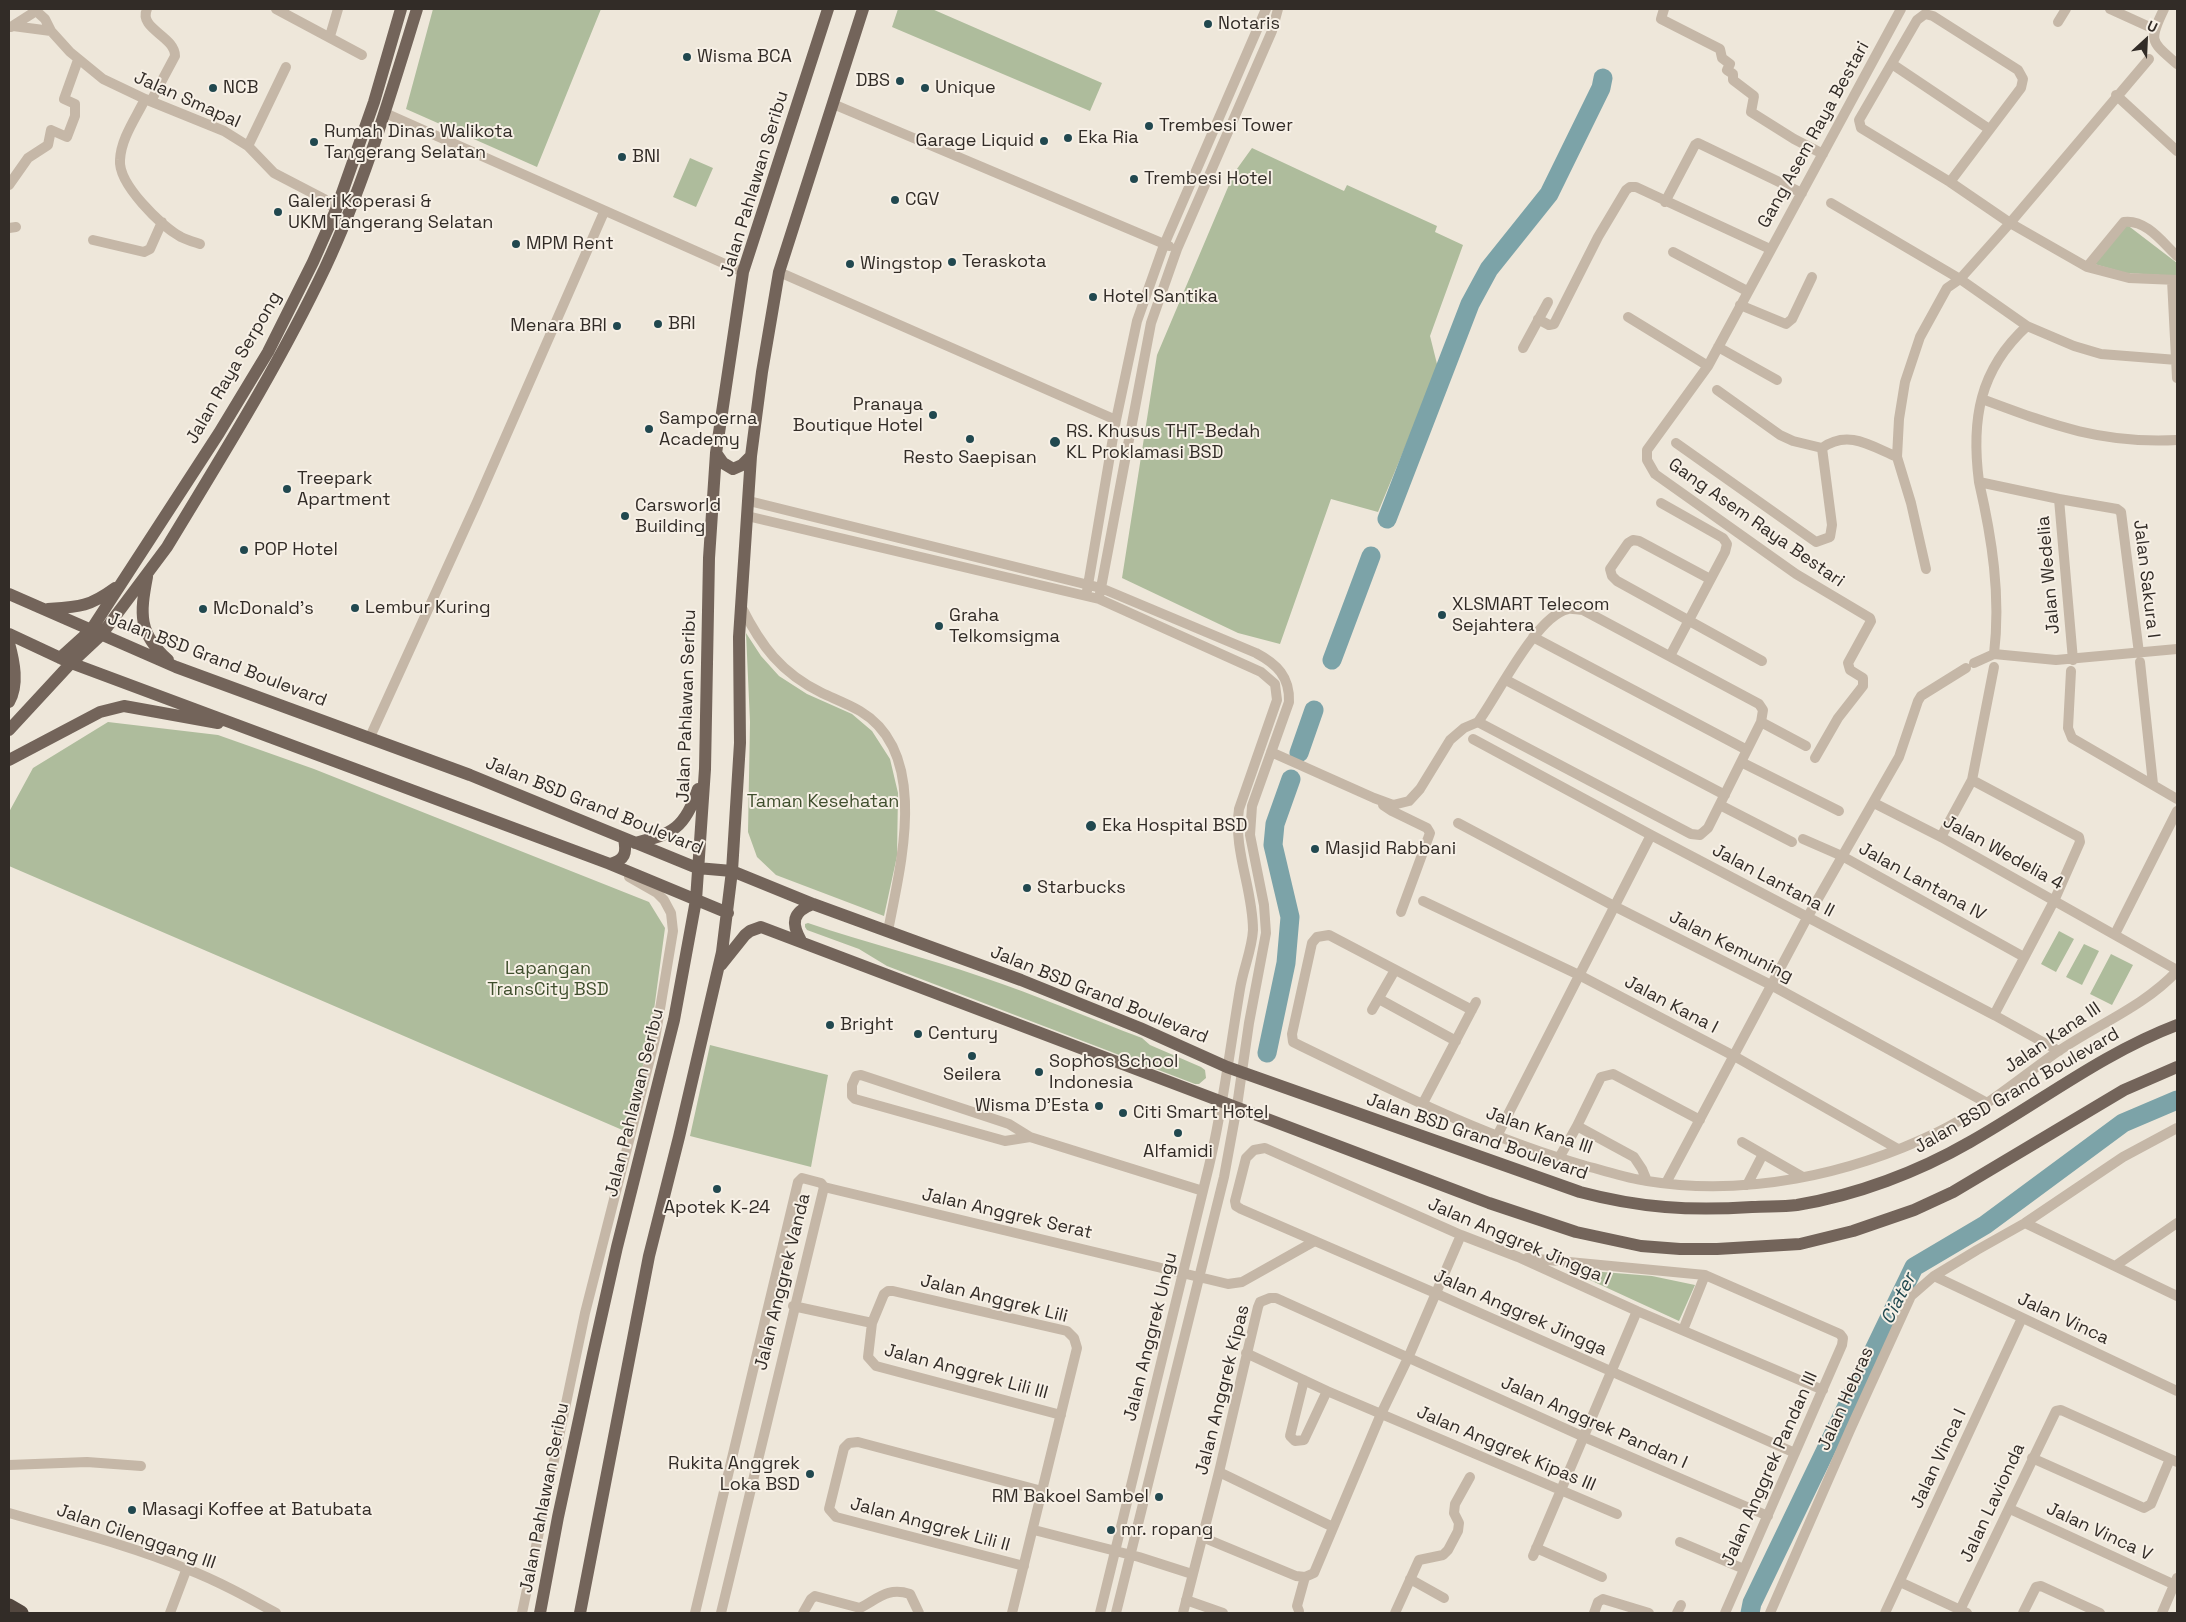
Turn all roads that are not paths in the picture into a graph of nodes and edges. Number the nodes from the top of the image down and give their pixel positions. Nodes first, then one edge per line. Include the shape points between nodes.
1 (147, 9) edge
2 (276, 9) edge
3 (338, 9) edge
4 (401, 9) edge
5 (418, 9) edge
6 (828, 9) edge
7 (864, 9) edge
8 (1266, 9) edge
9 (1278, 9) edge
10 (1664, 9) edge
11 (1901, 9) edge
12 (2066, 9) edge
13 (2110, 9) edge
14 (2164, 9) edge
15 (35, 10) edge
16 (2058, 22) dead end
17 (11, 27) edge
18 (2154, 30) junction
19 (51, 31) junction
20 (330, 36) junction
21 (362, 55) dead end
22 (2149, 59) dead end
23 (78, 60) junction
24 (1892, 64) junction
25 (2177, 64) edge
26 (286, 67) dead end
27 (2116, 95) junction
28 (148, 100) junction
29 (833, 104) junction
30 (385, 114) junction
31 (1989, 129) junction
32 (248, 146) junction
33 (2177, 151) edge
34 (1823, 154) junction
35 (1950, 182) junction
36 (9, 185) edge
37 (1802, 193) junction
38 (1665, 202) junction
39 (1831, 203) dead end
40 (336, 210) junction
41 (604, 212) junction
42 (162, 222) junction
43 (2010, 223) junction
44 (92, 240) dead end
45 (200, 244) dead end
46 (1164, 245) junction
47 (1177, 249) junction
48 (1770, 249) junction
49 (1673, 252) dead end
50 (2177, 256) edge
51 (311, 267) junction
52 (2087, 267) junction
53 (743, 272) junction
54 (778, 272) junction
55 (322, 273) junction
56 (1812, 277) dead end
57 (1960, 279) junction
58 (2175, 280) edge
59 (1748, 291) junction
60 (1548, 302) dead end
61 (1740, 305) junction
62 (1628, 317) dead end
63 (1538, 319) junction
64 (2027, 326) junction
65 (1718, 347) junction
66 (1523, 348) dead end
67 (2176, 360) edge
68 (1708, 366) junction
69 (2177, 378) edge
70 (1777, 380) dead end
71 (1716, 390) dead end
72 (1982, 399) junction
73 (1116, 420) junction
74 (2177, 440) edge
75 (1676, 443) dead end
76 (1822, 448) junction
77 (716, 453) junction
78 (751, 456) junction
79 (1897, 458) junction
80 (1979, 482) junction
81 (2059, 499) junction
82 (749, 501) junction
83 (1661, 503) dead end
84 (747, 516) junction
85 (908, 541) junction
86 (905, 554) junction
87 (1926, 569) dead end
88 (148, 574) junction
89 (1710, 579) junction
90 (122, 582) junction
91 (1089, 585) junction
92 (1101, 588) junction
93 (9, 594) edge
94 (1086, 597) junction
95 (1099, 600) junction
96 (741, 606) junction
97 (43, 609) junction
98 (1689, 620) junction
99 (97, 632) junction
100 (9, 634) edge
101 (1533, 637) junction
102 (9, 643) edge
103 (2177, 649) edge
104 (1994, 654) junction
105 (1670, 656) junction
106 (2139, 658) junction
107 (2073, 660) junction
108 (66, 661) junction
109 (1762, 661) dead end
110 (176, 667) junction
111 (1994, 667) dead end
112 (2071, 671) dead end
113 (1506, 680) junction
114 (9, 702) edge
115 (1478, 722) junction
116 (1761, 722) junction
117 (9, 730) edge
118 (255, 730) junction
119 (370, 737) junction
120 (1473, 739) dead end
121 (1806, 746) dead end
122 (1747, 750) junction
123 (1271, 752) junction
124 (1814, 758) dead end
125 (9, 760) edge
126 (1741, 762) junction
127 (705, 769) junction
128 (1253, 769) junction
129 (1263, 773) junction
130 (1972, 780) junction
131 (2153, 784) junction
132 (1374, 798) junction
133 (2177, 799) edge
134 (1722, 800) junction
135 (1874, 803) junction
136 (1838, 811) dead end
137 (2177, 811) edge
138 (1458, 824) dead end
139 (1651, 835) junction
140 (1941, 837) junction
141 (1803, 839) dead end
142 (630, 841) junction
143 (1792, 842) dead end
144 (1842, 856) junction
145 (606, 862) junction
146 (697, 868) junction
147 (732, 871) junction
148 (696, 900) junction
149 (1423, 900) dead end
150 (2054, 901) junction
151 (813, 904) junction
152 (1614, 906) junction
153 (1401, 912) dead end
154 (728, 913) junction
155 (1807, 918) junction
156 (888, 932) junction
157 (2115, 934) junction
158 (801, 941) junction
159 (2024, 957) junction
160 (719, 967) junction
161 (1395, 970) junction
162 (2177, 970) edge
163 (1579, 975) junction
164 (1771, 985) junction
165 (1378, 999) junction
166 (1372, 1010) dead end
167 (1994, 1015) junction
168 (2177, 1025) edge
169 (1456, 1042) junction
170 (2059, 1051) junction
171 (1734, 1056) junction
172 (1227, 1067) junction
173 (2177, 1067) edge
174 (1242, 1072) junction
175 (1223, 1101) junction
176 (1987, 1103) junction
177 (1422, 1105) junction
178 (1237, 1106) junction
179 (1700, 1120) junction
180 (1577, 1126) junction
181 (2177, 1128) edge
182 (1497, 1136) junction
183 (1030, 1137) junction
184 (1742, 1142) dead end
185 (1898, 1149) junction
186 (1763, 1154) junction
187 (1559, 1158) junction
188 (1803, 1177) junction
189 (1647, 1181) junction
190 (1666, 1183) junction
191 (822, 1185) junction
192 (1747, 1185) junction
193 (1203, 1191) junction
194 (1235, 1201) joint
195 (2177, 1223) edge
196 (2025, 1224) junction
197 (1461, 1235) junction
198 (1315, 1241) junction
199 (1518, 1257) junction
200 (2115, 1266) junction
201 (1183, 1273) junction
202 (1706, 1275) junction
203 (1934, 1276) junction
204 (1199, 1277) junction
205 (1435, 1293) junction
206 (2177, 1296) edge
207 (794, 1306) junction
208 (1637, 1311) junction
209 (2022, 1318) junction
210 (872, 1323) junction
211 (1682, 1330) junction
212 (1246, 1354) junction
213 (1408, 1358) junction
214 (1611, 1371) junction
215 (1304, 1380) junction
216 (1823, 1390) junction
217 (1327, 1391) junction
218 (2177, 1391) edge
219 (1381, 1414) junction
220 (1062, 1415) junction
221 (1584, 1437) junction
222 (1795, 1453) junction
223 (2032, 1458) junction
224 (2174, 1460) edge
225 (9, 1464) edge
226 (141, 1466) dead end
227 (1219, 1472) junction
228 (1470, 1477) dead end
229 (1562, 1490) junction
230 (1042, 1491) junction
231 (2010, 1509) junction
232 (9, 1513) edge
233 (1617, 1514) dead end
234 (1768, 1516) junction
235 (1333, 1527) junction
236 (1034, 1530) junction
237 (1202, 1537) junction
238 (1680, 1542) dead end
239 (1116, 1551) junction
240 (1131, 1555) junction
241 (1024, 1566) junction
242 (186, 1568) junction
243 (1744, 1569) junction
244 (1192, 1574) junction
245 (1300, 1576) junction
246 (1602, 1577) dead end
247 (1410, 1579) junction
248 (1900, 1582) junction
249 (2176, 1582) edge
250 (1444, 1598) dead end
251 (1186, 1600) junction
252 (9, 1606) edge
253 (1299, 1611) dead end
254 (1964, 1612) edge
255 (21, 1613) edge
256 (170, 1613) edge
257 (276, 1613) edge
258 (522, 1613) edge
259 (540, 1613) edge
260 (580, 1613) edge
261 (695, 1613) edge
262 (721, 1613) edge
263 (803, 1613) edge
264 (919, 1613) edge
265 (1012, 1613) edge
266 (1100, 1613) edge
267 (1116, 1613) edge
268 (1183, 1613) edge
269 (1223, 1613) edge
270 (1395, 1613) edge
271 (1594, 1613) edge
272 (1649, 1613) edge
273 (1725, 1613) edge
274 (1770, 1613) edge
275 (1886, 1613) edge
276 (2024, 1613) edge
277 (2100, 1613) edge
278 (2162, 1613) edge

1 - 28 street via 147,21 171,43 175,51
2 - 20 street
3 - 20 street
4 - 40 main road, Jalan Raya Serpong
5 - 30 main road, Jalan Raya Serpong
6 - 53 main road, Jalan Pahlawan Seribu
7 - 29 main road
8 - 46 street
9 - 47 street via 1272,31
10 - 34 street via 1661,19 1720,49 1722,58 1730,64 1727,70 1734,74 1733,80 1754,96 1751,112
11 - 34 street, Gang Asem Raya Bestari
12 - 16 street
13 - 18 street
14 - 18 street
15 - 17 street
15 - 19 street, Jalan Smapal
17 - 19 street
18 - 25 street via 2155,44
19 - 23 street, Jalan Smapal
20 - 21 street
22 - 27 street
23 - 28 street, Jalan Smapal via 103,78
23 - 36 street via 64,99 75,104 75,116 67,137 51,130 48,144 28,158
24 - 31 street
24 - 31 street via 1917,20 1925,14 1934,16 2018,70 2023,79 2021,88
24 - 35 street via 1859,125
26 - 32 street
27 - 33 street
27 - 43 street
28 - 32 street, Jalan Smapal via 224,131
28 - 42 street via 124,141 120,163 138,199
29 - 46 street
29 - 54 main road
30 - 41 street
30 - 55 main road, Jalan Raya Serpong via 358,190
31 - 35 street
32 - 40 street, Jalan Smapal via 274,173
34 - 37 street, Gang Asem Raya Bestari
35 - 43 street
37 - 38 street via 1698,143
37 - 48 street, Gang Asem Raya Bestari
38 - 48 street
38 - 63 street via 1636,187 1626,190 1554,324
39 - 57 street
40 - 51 main road, Jalan Raya Serpong
41 - 53 street
41 - 119 street
42 - 44 street via 150,249 144,252
42 - 45 street via 181,237
43 - 52 street
43 - 57 street
46 - 47 street
46 - 73 street via 1137,321
47 - 92 street via 1151,323
48 - 59 street, Gang Asem Raya Bestari
49 - 59 street
50 - 52 street via 2148,229 2124,222
51 - 55 main road
51 - 90 main road, Jalan Raya Serpong via 268,352
52 - 58 street via 2129,278
53 - 77 main road, Jalan Pahlawan Seribu
54 - 73 street
54 - 78 main road
55 - 88 main road, Jalan Raya Serpong via 276,365 167,548
56 - 61 street via 1792,319 1786,324
57 - 64 street
57 - 79 street via 1947,288 1938,301 1912,359 1902,400
58 - 67 street
59 - 61 street, Gang Asem Raya Bestari
60 - 63 street
61 - 65 street, Gang Asem Raya Bestari
62 - 68 street
63 - 66 street
64 - 67 street via 2101,354
64 - 72 street via 2011,340 1996,361
65 - 68 street, Gang Asem Raya Bestari
65 - 70 street
67 - 69 street
68 - 124 street, Gang Asem Raya Bestari via 1649,445 1647,460 1655,474 1796,574 1871,621 1848,663 1850,670 1863,678 1863,686 1838,718
71 - 76 street via 1780,435
72 - 74 street via 2079,433 2153,442
72 - 80 street via 1975,434
73 - 91 street
75 - 76 street via 1816,542 1830,537 1832,525
76 - 79 street via 1833,440 1848,439
77 - 78 main road via 733,469
77 - 127 main road, Jalan Pahlawan Seribu via 709,558
78 - 82 main road
79 - 87 street
80 - 81 street, Jalan Wedelia
80 - 104 street via 1996,584
81 - 106 street, Jalan Sakura I via 2121,512
81 - 107 street, Jalan Wedelia
82 - 84 main road
82 - 85 street, Jalan Anggrek Ungu
83 - 89 street via 1723,538 1727,544
84 - 86 street, Jalan Anggrek Ungu
84 - 96 main road
85 - 86 street
85 - 91 street, Jalan Anggrek Ungu
86 - 94 street, Jalan Anggrek Ungu
88 - 99 main road, Jalan Raya Serpong
88 - 110 main road via 142,616 145,632 156,649
89 - 98 street
89 - 98 street via 1633,540 1610,569 1617,581
90 - 97 main road via 81,607
90 - 99 main road, Jalan Raya Serpong
91 - 92 street, Jalan Anggrek Ungu
91 - 94 street
92 - 95 street
92 - 123 street, Jalan Anggrek Ungu via 1256,653 1276,667 1287,680 1289,702
93 - 97 main road, Jalan BSD Grand Boulevard
94 - 95 street, Jalan Anggrek Ungu
95 - 128 street, Jalan Anggrek Ungu via 1261,672 1275,684 1276,700
96 - 147 main road via 740,743
96 - 156 street via 764,646 781,667 801,682 862,712 877,725 895,752 906,800 903,850
97 - 99 main road, Jalan BSD Grand Boulevard
98 - 105 street
98 - 109 street
99 - 108 main road, Jalan Raya Serpong
99 - 110 main road, Jalan BSD Grand Boulevard
100 - 108 main road
101 - 105 street via 1552,616 1568,609 1583,610
101 - 113 street
101 - 122 street
102 - 114 main road via 14,690
103 - 106 street
104 - 107 street
104 - 135 street via 1921,696 1899,758
105 - 116 street via 1758,704 1763,710
106 - 107 street
106 - 131 street, Jalan Sakura I
108 - 117 main road, Jalan Raya Serpong
108 - 118 main road
110 - 119 main road, Jalan BSD Grand Boulevard
111 - 130 street
112 - 131 street via 2070,734 2076,741
113 - 115 street
113 - 134 street
115 - 132 street via 1464,728 1450,740 1409,801 1393,804
115 - 134 street via 1691,834 1700,835 1708,828
116 - 121 street
116 - 122 street
118 - 125 main road via 124,706 113,707
118 - 145 main road
119 - 142 main road, Jalan BSD Grand Boulevard
120 - 139 street, Jalan Lantana II
122 - 126 street
123 - 129 street, Jalan Anggrek Ungu
123 - 132 street
126 - 134 street
126 - 136 street
127 - 142 main road via 692,808 678,828 664,836
127 - 146 main road, Jalan Pahlawan Seribu
128 - 129 street
128 - 172 street, Jalan Anggrek Ungu via 1237,823 1253,932
129 - 174 street, Jalan Anggrek Ungu via 1252,806 1250,835 1264,905 1266,933
130 - 140 street
130 - 150 street via 2079,837 2079,846
131 - 133 street
132 - 153 street via 1427,828 1430,833
134 - 143 street
135 - 140 street, Jalan Wedelia 4
135 - 144 street
137 - 157 street
138 - 152 street, Jalan Kemuning
139 - 152 street
139 - 155 street, Jalan Lantana II
140 - 150 street, Jalan Wedelia 4
141 - 144 street, Jalan Lantana IV
142 - 145 main road via 619,862
142 - 146 main road, Jalan BSD Grand Boulevard
144 - 155 street
144 - 159 street, Jalan Lantana IV
145 - 148 main road
145 - 258 street via 664,900 671,913 673,931 654,1039 586,1312
146 - 147 main road, Jalan BSD Grand Boulevard
146 - 148 main road, Jalan Pahlawan Seribu
147 - 151 main road, Jalan BSD Grand Boulevard
147 - 154 main road
148 - 154 main road
148 - 259 main road, Jalan Pahlawan Seribu via 674,1020 595,1344
149 - 163 street, Jalan Kana I
150 - 157 street, Jalan Wedelia 4
150 - 159 street
151 - 156 main road, Jalan BSD Grand Boulevard
151 - 158 main road via 804,908 795,921
152 - 163 street
152 - 164 street, Jalan Kemuning
154 - 160 main road
155 - 164 street
155 - 167 street, Jalan Lantana II
156 - 172 main road, Jalan BSD Grand Boulevard via 1021,980
157 - 162 street, Jalan Wedelia 4
158 - 160 main road via 761,927 745,935
158 - 175 main road
159 - 167 street
160 - 260 main road via 649,1256
161 - 165 street
161 - 169 street via 1474,1006
161 - 177 street, Jalan Kana III via 1329,935 1317,937 1312,942 1293,1042
162 - 170 street, Jalan Kana III via 2162,987
163 - 171 street, Jalan Kana I
163 - 182 street
164 - 171 street
164 - 176 street, Jalan Kemuning
165 - 166 street
165 - 169 street
167 - 170 street, Jalan Lantana II
168 - 174 main road, Jalan BSD Grand Boulevard via 2105,1060 1969,1143 1905,1174 1796,1205 1701,1210 1612,1201 1580,1192
169 - 177 street
170 - 176 street, Jalan Kana III
171 - 179 street
171 - 185 street, Jalan Kana I
172 - 174 main road, Jalan BSD Grand Boulevard
172 - 175 street, Jalan Anggrek Ungu
173 - 178 main road via 2124,1090 1953,1192 1914,1210 1853,1231 1800,1244 1717,1249 1641,1246 1576,1232 1489,1203
174 - 178 street, Jalan Anggrek Ungu
175 - 178 main road
175 - 193 street, Jalan Anggrek Ungu
176 - 185 street, Jalan Kana III via 1940,1132
177 - 182 street, Jalan Kana III
178 - 204 street, Jalan Anggrek Ungu via 1224,1177
179 - 180 street via 1613,1074 1601,1077
179 - 190 street
180 - 187 street
180 - 189 street, Jalan Kana III via 1634,1157
181 - 196 street, Jalan Hebras via 2123,1157
182 - 187 street, Jalan Kana III
183 - 183 street via 1005,1141 856,1099 852,1096 852,1085 856,1076 861,1075 1009,1124
183 - 193 street
184 - 186 street
185 - 188 street, Jalan Kana III via 1875,1159
186 - 188 street
186 - 192 street
187 - 189 street, Jalan Kana III
188 - 192 street, Jalan Kana III
189 - 190 street, Jalan Kana III
190 - 192 street, Jalan Kana III
191 - 201 street, Jalan Anggrek Serat
191 - 207 street, Jalan Anggrek Vanda
191 - 261 street, Jalan Anggrek Vanda via 802,1178 798,1182
193 - 201 street, Jalan Anggrek Ungu
194 - 197 street, Jalan Anggrek Jingga I via 1246,1158 1254,1150 1265,1148
194 - 198 street, Jalan Anggrek Jingga via 1241,1209
195 - 200 street
196 - 200 street
196 - 203 street, Jalan Hebras
197 - 199 street, Jalan Anggrek Jingga I
197 - 205 street
198 - 204 street, Jalan Anggrek Serat via 1242,1282 1228,1284
198 - 205 street, Jalan Anggrek Jingga
199 - 202 street
199 - 208 street, Jalan Anggrek Jingga I
200 - 206 street
201 - 204 street, Jalan Anggrek Serat
201 - 239 street, Jalan Anggrek Ungu
202 - 211 street
202 - 216 street, Jalan Anggrek Pandan III via 1840,1334 1842,1345
203 - 209 street, Jalan Vinca
203 - 274 street, Jalan Hebras via 1911,1296
204 - 240 street, Jalan Anggrek Ungu
205 - 213 street
205 - 214 street, Jalan Anggrek Jingga
207 - 210 street
207 - 262 street, Jalan Anggrek Vanda
208 - 211 street, Jalan Anggrek Jingga I
208 - 214 street
209 - 218 street, Jalan Vinca
209 - 248 street, Jalan Vinca I
210 - 220 street, Jalan Anggrek Lili III via 868,1357 876,1366
210 - 220 street, Jalan Anggrek Lili via 884,1294 893,1291 1067,1331 1077,1348
211 - 216 street, Jalan Anggrek Jingga I
212 - 213 street, Jalan Anggrek Kipas via 1260,1302 1276,1298
212 - 215 street, Jalan Anggrek Kipas III
212 - 227 street, Jalan Anggrek Kipas
213 - 219 street
213 - 221 street, Jalan Anggrek Pandan I
214 - 221 street
214 - 222 street, Jalan Anggrek Jingga
215 - 217 street, Jalan Anggrek Kipas III
215 - 217 street via 1290,1436 1295,1441 1304,1440
216 - 222 street, Jalan Anggrek Pandan III
217 - 219 street, Jalan Anggrek Kipas III
219 - 229 street, Jalan Anggrek Kipas III
219 - 235 street
220 - 230 street, Jalan Anggrek Lili
221 - 229 street
221 - 234 street, Jalan Anggrek Pandan I
222 - 234 street, Jalan Anggrek Pandan III
223 - 224 street via 2144,1508 2151,1504
223 - 224 street, Jalan Lavionda via 2056,1410 2061,1410
223 - 231 street, Jalan Lavionda
225 - 226 street via 87,1462
227 - 235 street
227 - 237 street, Jalan Anggrek Kipas
228 - 247 street via 1455,1504 1458,1531 1448,1550 1419,1560
229 - 233 street, Jalan Anggrek Kipas III
229 - 246 street via 1535,1552
230 - 236 street, Jalan Anggrek Lili
230 - 241 street, Jalan Anggrek Lili II via 858,1442 844,1448 829,1508 836,1517
231 - 249 street, Jalan Vinca V
231 - 254 street, Jalan Lavionda
232 - 242 street, Jalan Cilenggang III
234 - 243 street, Jalan Anggrek Pandan III
235 - 245 street via 1314,1573
236 - 239 street
236 - 241 street, Jalan Anggrek Lili
237 - 244 street, Jalan Anggrek Kipas
237 - 245 street
238 - 243 street
239 - 240 street
239 - 266 street, Jalan Anggrek Ungu
240 - 244 street
240 - 267 street, Jalan Anggrek Ungu
241 - 265 street, Jalan Anggrek Lili
242 - 256 street
242 - 257 street, Jalan Cilenggang III
243 - 273 street, Jalan Anggrek Pandan III
244 - 251 street, Jalan Anggrek Kipas
245 - 253 street
247 - 250 street
247 - 270 street
248 - 254 street
248 - 275 street, Jalan Vinca I
249 - 278 street
251 - 268 street, Jalan Anggrek Kipas
251 - 269 street
252 - 255 highway
263 - 264 street via 816,1596 860,1608 888,1592 899,1591 910,1594
271 - 272 street via 1598,1602 1603,1599
276 - 277 street via 2033,1591 2042,1586

